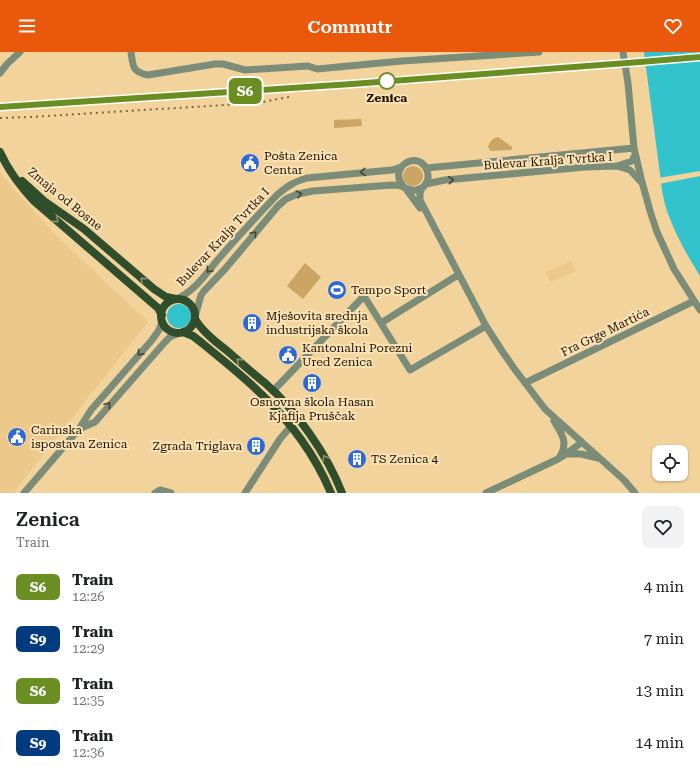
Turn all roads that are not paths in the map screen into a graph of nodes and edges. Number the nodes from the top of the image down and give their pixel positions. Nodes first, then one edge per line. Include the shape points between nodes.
1 (20, 52) edge
2 (131, 52) edge
3 (539, 52) edge
4 (623, 52) edge
5 (0, 73) edge
6 (635, 151) junction
7 (0, 152) edge
8 (617, 166) junction
9 (401, 167) junction
10 (426, 168) junction
11 (11, 170) junction
12 (642, 182) junction
13 (424, 186) junction
14 (405, 188) junction
15 (429, 218) junction
16 (458, 275) junction
17 (177, 299) junction
18 (694, 301) junction
19 (700, 310) edge
20 (162, 318) junction
21 (195, 318) junction
22 (381, 323) junction
23 (486, 326) junction
24 (181, 333) junction
25 (525, 382) junction
26 (273, 391) junction
27 (545, 409) junction
28 (291, 426) junction
29 (79, 429) junction
30 (582, 442) junction
31 (566, 454) junction
32 (558, 459) junction
33 (599, 459) junction
34 (24, 493) edge
35 (155, 493) edge
36 (171, 493) edge
37 (245, 493) edge
38 (331, 493) edge
39 (342, 493) edge
40 (486, 493) edge
41 (635, 493) edge

1 - 5 street
2 - 3 street via 135,70 148,75 215,64 245,70 308,66 317,69
4 - 6 street
6 - 8 street via 632,161
6 - 10 street, Bulevar Kralja Tvrtka I
6 - 12 street
7 - 11 main road
8 - 12 street, Bulevar Kralja Tvrtka I via 630,170
13 -> 8 street, Bulevar Kralja Tvrtka I via 445,180
9 - 10 street, Bulevar Kralja Tvrtka I via 412,161 420,162
9 - 14 street via 398,175 400,183
9 -> 17 street, Bulevar Kralja Tvrtka I via 307,178 288,185 230,245 194,289
10 - 13 street via 428,176
17 -> 11 main road, Zmaja od Bosne via 166,297 154,289 84,229 44,201
11 -> 20 main road, Zmaja od Bosne via 18,183 34,201 158,308
12 - 18 street via 657,232 674,269
13 - 14 street, Bulevar Kralja Tvrtka I via 415,190
13 - 15 street via 420,200
14 - 15 street
21 -> 14 street, Bulevar Kralja Tvrtka I via 204,291 286,199 313,191 392,185
15 - 16 street
16 - 22 street
16 - 23 street
17 - 20 main road via 165,306
17 - 21 main road, Zmaja od Bosne via 192,306
18 - 19 street
18 - 25 street, Fra Grge Martića
20 - 24 main road, Zmaja od Bosne via 169,330
20 -> 29 street via 159,330 152,340 91,410
21 - 24 main road via 191,327
26 -> 21 main road, Zmaja od Bosne via 208,335
22 - 23 street via 410,370
22 - 26 street via 364,296
23 - 25 street
24 - 28 main road, Zmaja od Bosne via 193,336 260,392
29 -> 24 street via 95,422 164,343 170,337
25 - 27 street
39 -> 26 main road, Zmaja od Bosne via 313,439
27 - 30 street
27 - 32 street via 564,441 564,449
28 - 37 street
28 - 38 main road, Zmaja od Bosne via 311,454
29 - 34 street
30 - 31 street
30 - 33 street
31 - 32 street
31 - 33 street via 587,455
32 - 40 street
33 - 41 street
35 - 36 street via 160,490

